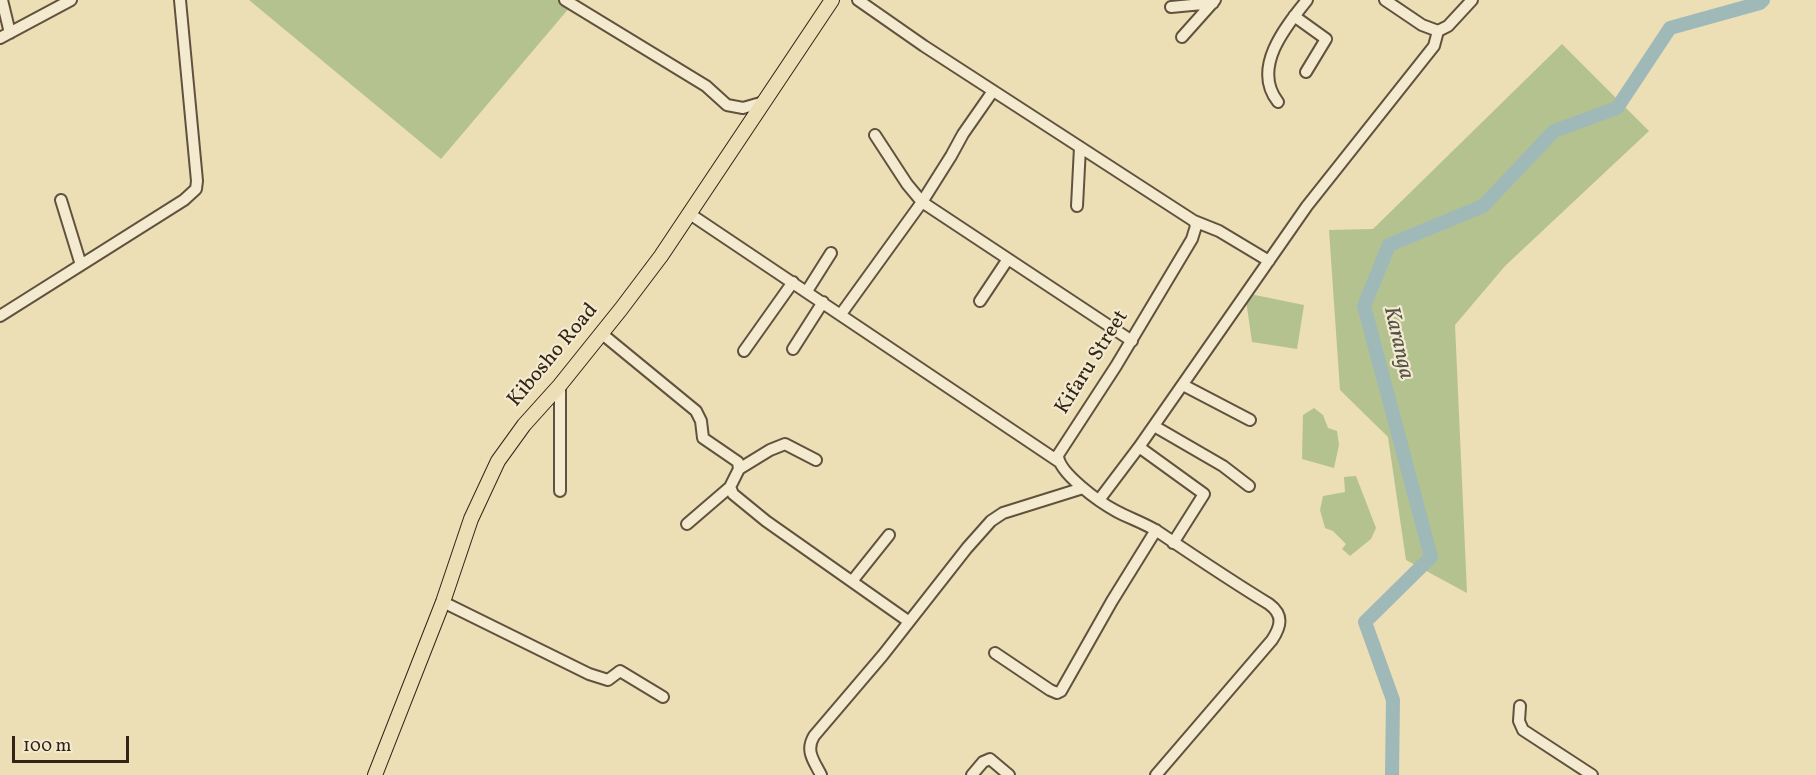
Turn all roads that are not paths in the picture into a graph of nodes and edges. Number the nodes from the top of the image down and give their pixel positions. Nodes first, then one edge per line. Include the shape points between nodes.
1 (2, 0) edge
2 (70, 0) edge
3 (180, 0) edge
4 (565, 0) edge
5 (832, 0) edge
6 (858, 0) edge
7 (1307, 0) edge
8 (1385, 0) edge
9 (1472, 0) edge
10 (1214, 1) edge
11 (1172, 7) dead end
12 (1294, 16) junction
13 (1438, 31) junction
14 (5, 35) edge
15 (1182, 37) dead end
16 (1306, 72) dead end
17 (993, 91) junction
18 (764, 102) junction
19 (1278, 102) dead end
20 (875, 135) dead end
21 (1080, 147) junction
22 (61, 201) dead end
23 (922, 202) junction
24 (1077, 206) dead end
25 (690, 214) junction
26 (1194, 221) junction
27 (831, 253) dead end
28 (1008, 259) junction
29 (1269, 261) junction
30 (81, 265) junction
31 (793, 282) junction
32 (807, 291) junction
33 (980, 301) dead end
34 (823, 302) junction
35 (841, 314) junction
36 (0, 316) edge
37 (601, 333) junction
38 (1132, 341) junction
39 (793, 349) dead end
40 (744, 351) dead end
41 (560, 385) junction
42 (1183, 385) junction
43 (1250, 420) dead end
44 (1154, 426) junction
45 (1139, 447) junction
46 (816, 460) dead end
47 (1058, 461) junction
48 (739, 469) junction
49 (1249, 486) dead end
50 (730, 487) junction
51 (1083, 488) junction
52 (560, 491) dead end
53 (1099, 500) junction
54 (687, 524) dead end
55 (1156, 530) junction
56 (889, 535) dead end
57 (1173, 543) junction
58 (853, 580) junction
59 (443, 602) junction
60 (908, 621) junction
61 (995, 653) dead end
62 (663, 697) dead end
63 (1520, 706) dead end
64 (375, 775) edge
65 (821, 775) edge
66 (972, 775) edge
67 (1009, 775) edge
68 (1156, 775) edge
69 (1592, 775) edge

1 - 14 street
2 - 14 street
3 - 30 street via 196,189
4 - 18 street via 706,86 727,105 743,108
5 - 18 main road, Kibosho Road
6 - 17 street
7 - 12 street
8 - 13 street
9 - 13 street via 1448,26
10 - 11 street
10 - 15 street
12 - 16 street via 1326,39
12 - 19 street via 1272,53 1270,90
13 - 29 street via 1434,46 1315,196
17 - 21 street
17 - 23 street
18 - 25 main road, Kibosho Road
20 - 23 street
21 - 24 street
21 - 26 street
22 - 30 street
23 - 28 street
23 - 35 street
25 - 31 street
25 - 37 main road, Kibosho Road
26 - 29 street
26 - 38 street, Kifaru Street via 1192,238
27 - 32 street
28 - 33 street
28 - 38 street
29 - 42 street
30 - 36 street
31 - 32 street
31 - 40 street
32 - 34 street
34 - 35 street
34 - 39 street
35 - 47 street
37 - 41 main road, Kibosho Road
37 - 48 street via 696,411 703,438 735,459
38 - 47 street, Kifaru Street via 1060,449
41 - 52 street
41 - 59 main road, Kibosho Road via 513,439 488,479
42 - 43 street
42 - 44 street
44 - 45 street
44 - 49 street via 1223,466
45 - 53 street
45 - 57 street via 1204,494
46 - 48 street via 785,444
47 - 51 street
48 - 50 street
50 - 54 street
50 - 58 street via 739,500
51 - 53 street
51 - 60 street via 996,517
53 - 55 street
55 - 57 street
55 - 61 street via 1061,691 1050,690
56 - 58 street
57 - 68 street via 1275,609 1280,621 1265,650
58 - 60 street
59 - 62 street via 590,674 608,680 620,671
59 - 64 main road, Kibosho Road
60 - 65 street via 810,742 809,751
63 - 69 street via 1518,721 1523,730
66 - 67 street via 990,759

